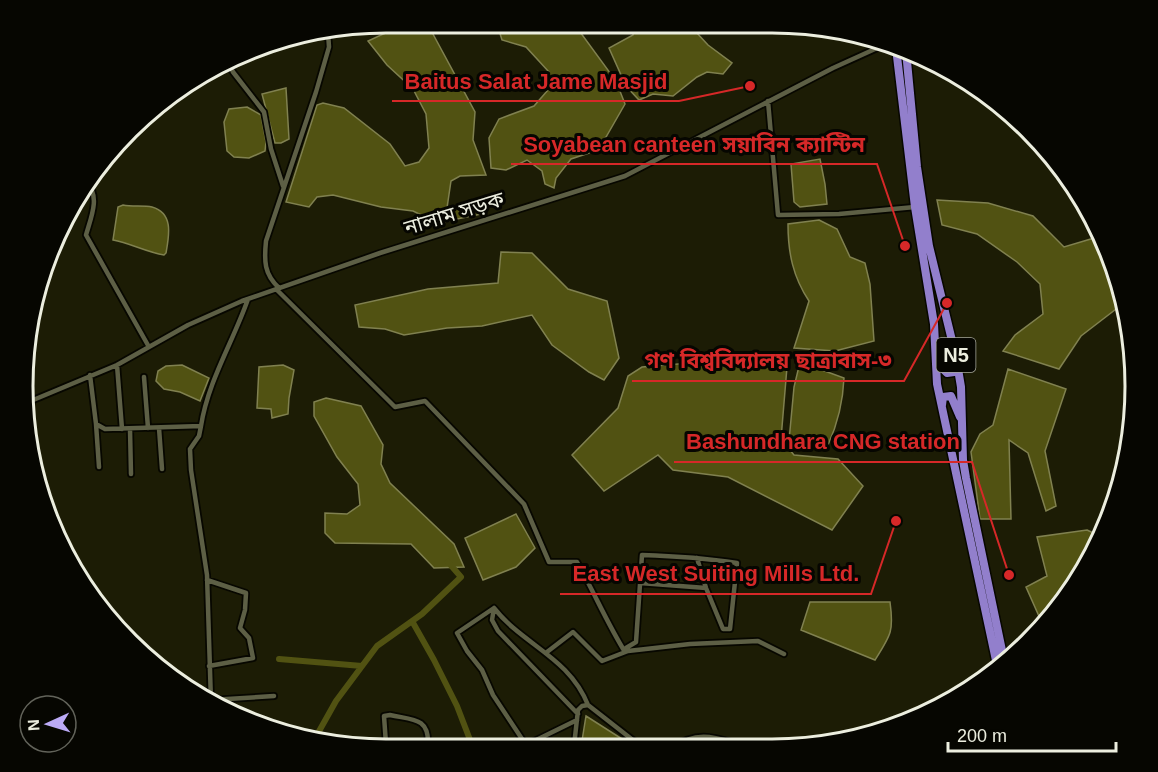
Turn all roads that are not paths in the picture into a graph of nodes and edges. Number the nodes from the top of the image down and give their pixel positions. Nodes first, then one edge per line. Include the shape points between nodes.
1 (328, 38) edge
2 (875, 49) edge
3 (897, 56) edge
4 (907, 60) edge
5 (231, 68) edge
6 (768, 101) junction
7 (284, 187) junction
8 (92, 190) edge
9 (915, 207) junction
10 (278, 289) junction
11 (248, 299) junction
12 (935, 341) junction
13 (148, 347) junction
14 (957, 364) junction
15 (117, 365) junction
16 (90, 375) junction
17 (144, 377) dead end
18 (34, 400) edge
19 (942, 409) junction
20 (96, 424) junction
21 (201, 426) junction
22 (963, 427) junction
23 (147, 428) junction
24 (159, 428) junction
25 (122, 429) junction
26 (130, 429) junction
27 (99, 467) dead end
28 (162, 469) dead end
29 (131, 474) dead end
30 (697, 558) junction
31 (207, 580) junction
32 (640, 583) junction
33 (706, 588) junction
34 (494, 608) junction
35 (547, 652) junction
36 (626, 652) junction
37 (1003, 653) edge
38 (784, 654) dead end
39 (996, 659) edge
40 (209, 666) junction
41 (211, 693) edge
42 (274, 696) dead end
43 (224, 700) edge
44 (588, 705) junction
45 (578, 717) junction
46 (386, 739) edge
47 (429, 739) edge
48 (522, 739) edge
49 (537, 739) edge
50 (575, 739) edge
51 (631, 739) edge
52 (687, 739) edge
53 (724, 739) edge

1 - 7 street via 316,92
2 - 6 street, নালাম সড়ক
3 - 9 highway, N5
4 - 14 highway, N5 via 929,246
5 - 7 street via 264,112
6 - 9 street via 778,215
6 - 10 street, নালাম সড়ক via 617,179
7 - 10 street via 266,242 264,262
8 - 13 street via 95,198 86,235
9 - 12 highway, N5
10 - 11 street, নালাম সড়ক
10 - 36 street via 395,407 425,401 524,504 549,562 577,562
11 - 13 street, নালাম সড়ক
11 - 21 street via 212,382
12 - 14 highway via 944,370 954,372
12 - 19 highway, N5
13 - 15 street, নালাম সড়ক
14 - 22 highway, N5
15 - 16 street, নালাম সড়ক
15 - 25 street
16 - 18 street, নালাম সড়ক
16 - 20 street
17 - 23 street
19 - 22 highway via 944,398 951,396
19 - 39 highway, N5
20 - 25 street via 105,429
20 - 27 street
21 - 24 street
21 - 31 street via 190,449
22 - 37 highway, N5 via 966,478
23 - 24 street
23 - 26 street
24 - 28 street
25 - 26 street
26 - 29 street
30 - 32 street via 642,555
30 - 33 street
30 - 33 street via 737,563 730,629 723,629
31 - 40 street
31 - 40 street via 246,593 240,628 249,638 253,658
32 - 33 street
32 - 36 street via 636,642
34 - 35 street via 507,625
34 - 45 street via 492,620 498,631
34 - 48 street via 457,633
35 - 36 street via 573,632 602,661
35 - 44 street via 583,693
36 - 38 street via 758,641
40 - 41 street
42 - 43 street
44 - 45 street via 580,708
44 - 51 street
45 - 49 street
45 - 50 street
46 - 47 street via 384,717 390,715 423,724
52 - 53 street

